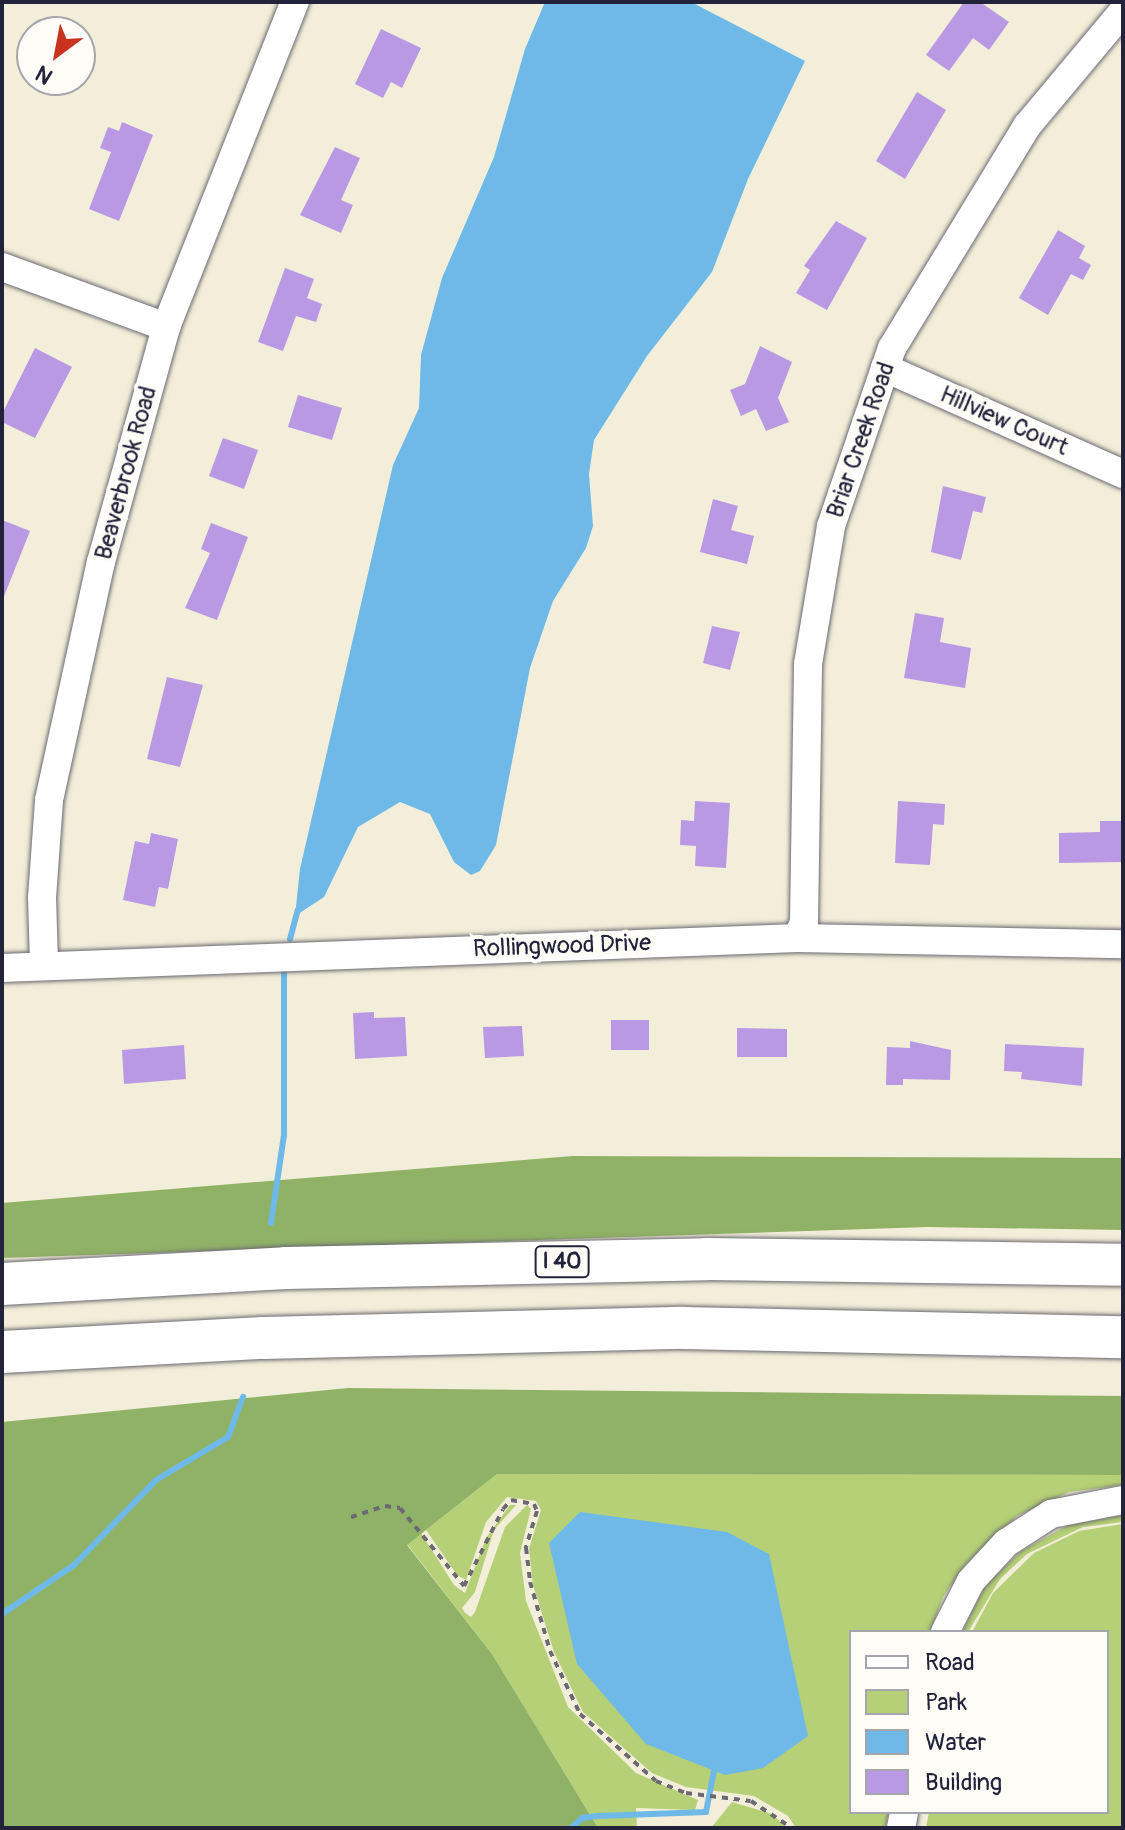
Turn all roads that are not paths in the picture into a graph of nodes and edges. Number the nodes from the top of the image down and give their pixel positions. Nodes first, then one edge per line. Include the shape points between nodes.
1 (295, 2) edge
2 (1123, 11) edge
3 (2, 267) edge
4 (166, 327) junction
5 (885, 368) junction
6 (1123, 474) edge
7 (797, 938) junction
8 (1123, 944) edge
9 (44, 964) junction
10 (2, 968) edge
11 (1123, 1265) edge
12 (2, 1284) edge
13 (1123, 1337) edge
14 (2, 1352) edge
15 (1123, 1500) edge
16 (946, 1630) edge

1 - 4 street, Beaverbrook Road
2 - 5 street, Briar Creek Road via 1027,126 892,348
3 - 4 street
4 - 9 street, Beaverbrook Road via 101,562 49,800 42,898
5 - 6 street, Hillview Court
5 - 7 street, Briar Creek Road via 831,526 808,664 804,922
7 - 8 street, Rollingwood Drive
7 - 9 street, Rollingwood Drive
9 - 10 street, Rollingwood Drive
11 - 12 highway, I 40 via 707,1259 286,1268
13 - 14 highway via 683,1328 263,1338
15 - 16 street via 1073,1506 1018,1534 971,1581

